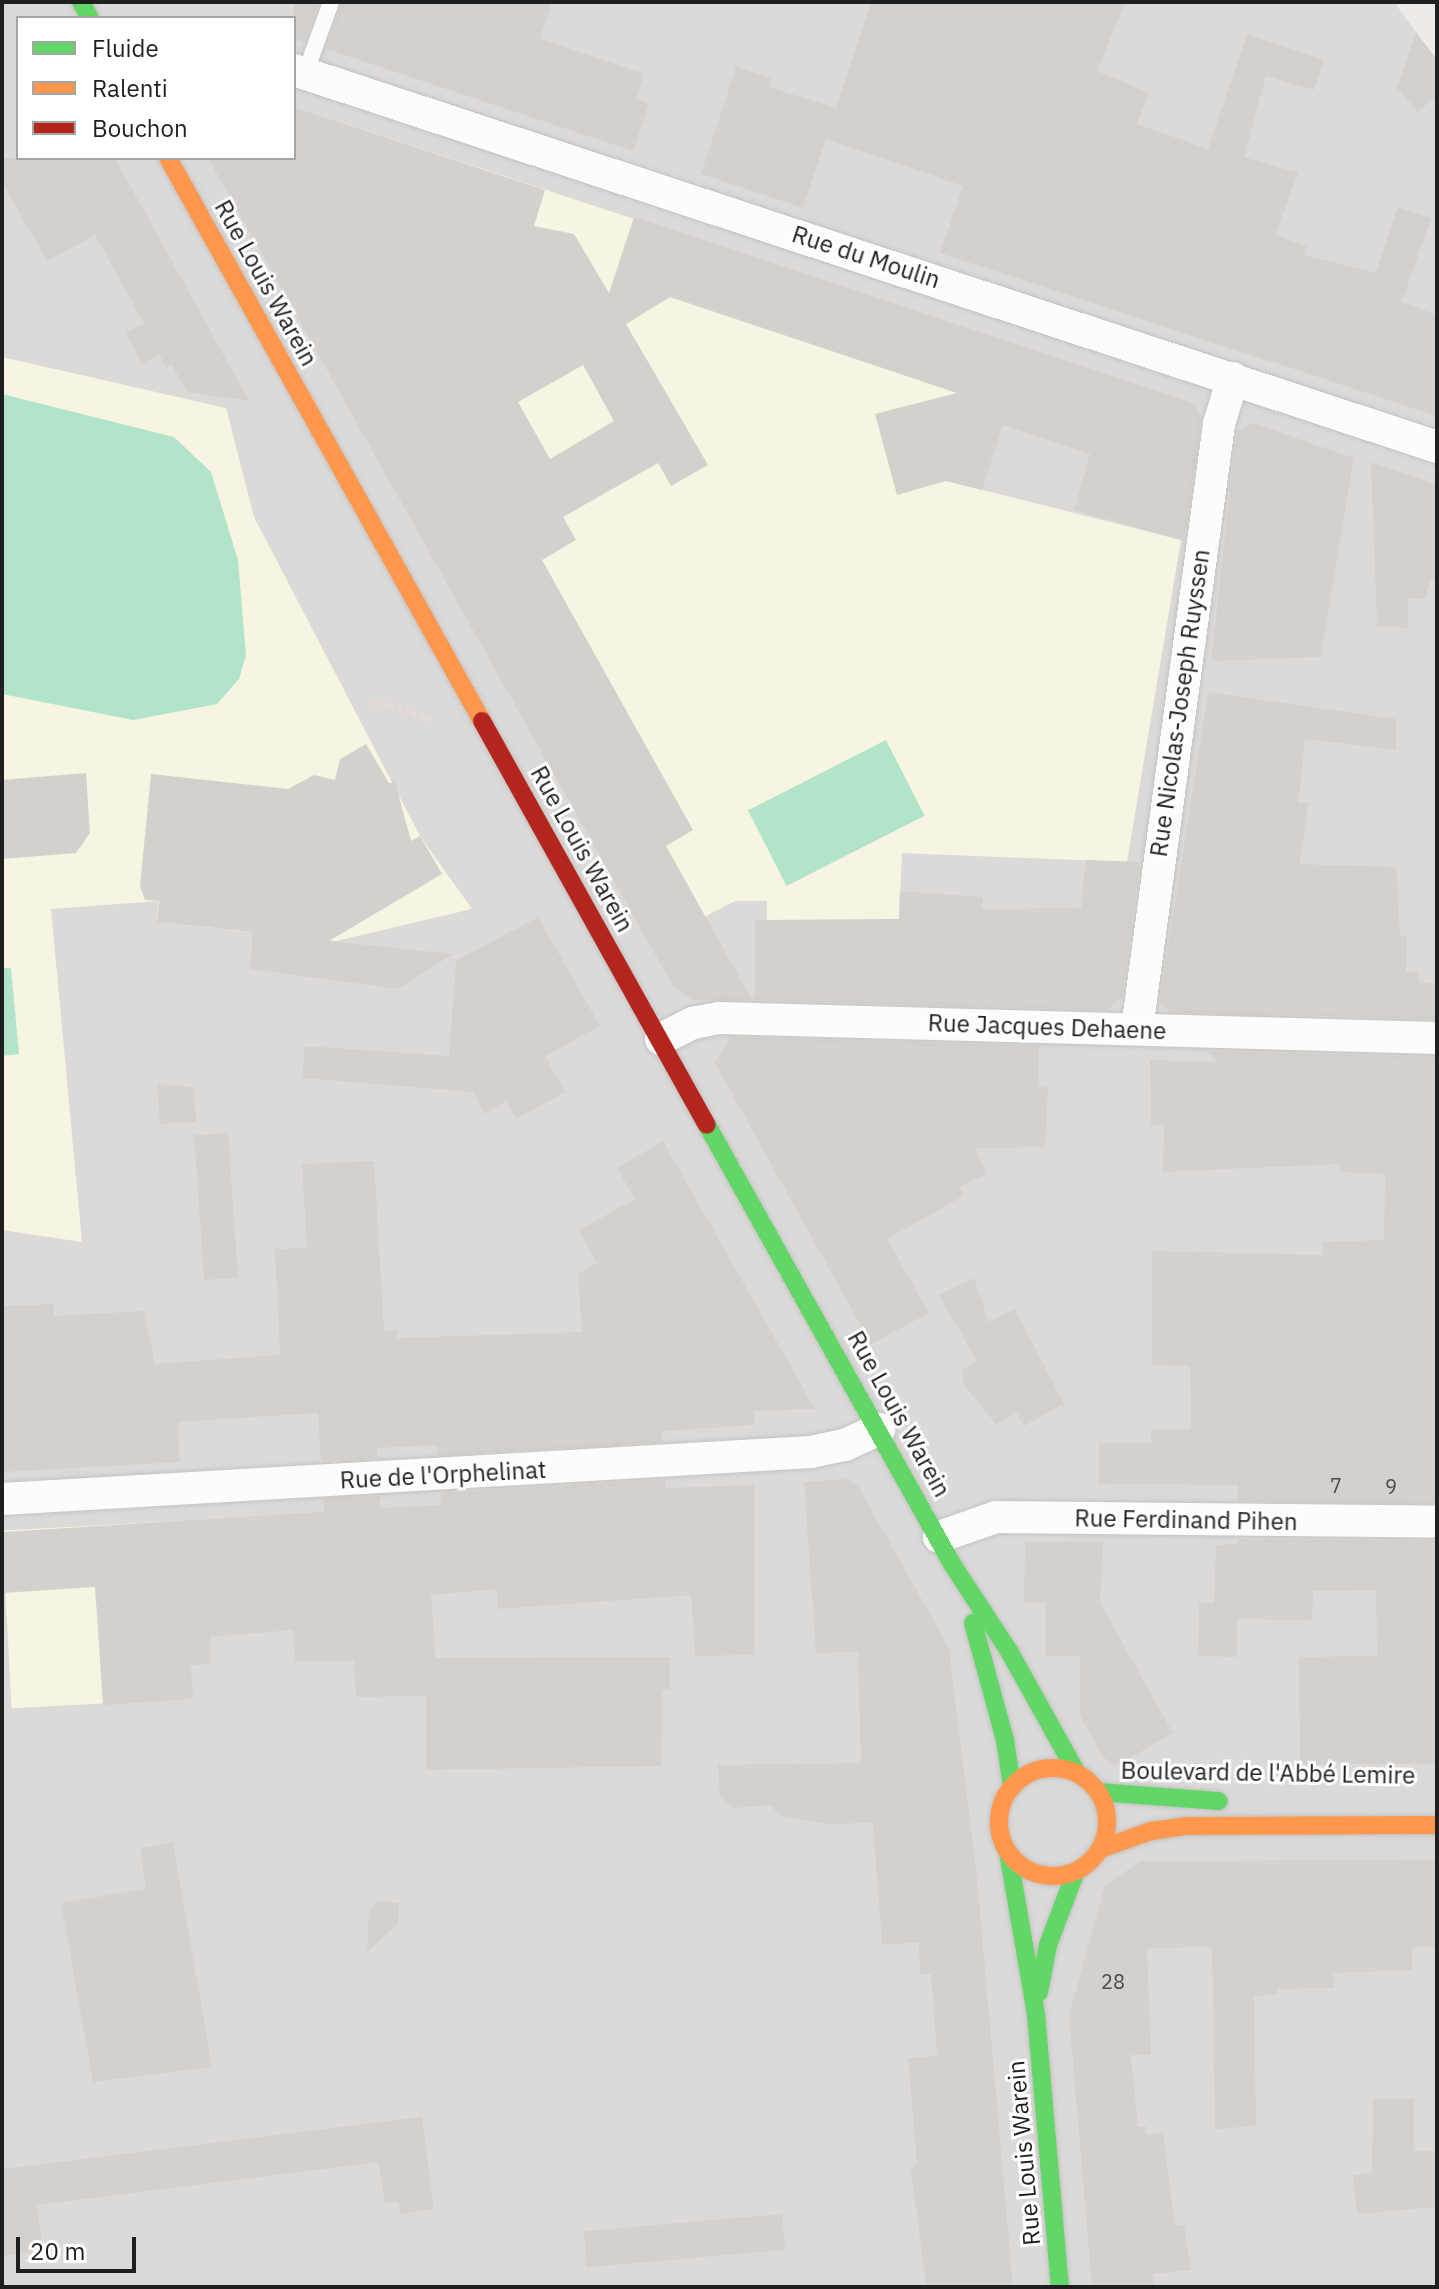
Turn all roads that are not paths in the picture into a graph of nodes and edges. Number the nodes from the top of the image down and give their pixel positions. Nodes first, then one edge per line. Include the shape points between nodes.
1 (331, 2) edge
2 (299, 72) edge
3 (169, 160) edge
4 (1233, 378) junction
5 (1437, 447) edge
6 (1137, 1029) junction
7 (1437, 1038) edge
8 (661, 1039) junction
9 (880, 1429) junction
10 (2, 1499) edge
11 (1437, 1522) edge
12 (946, 1550) junction
13 (1077, 1773) junction
14 (1012, 1787) junction
15 (1098, 1792) junction
16 (1246, 1801) dead end
17 (1437, 1825) edge
18 (1100, 1849) junction
19 (1008, 1852) junction
20 (1076, 1871) junction
21 (1036, 2014) junction
22 (1060, 2287) edge

1 - 2 lane
2 - 4 street, Rue du Moulin
3 - 8 main road, Rue Louis Warein
4 - 5 street, Rue du Moulin
4 - 6 street, Rue Nicolas-Joseph Ruyssen via 1219,424
6 - 7 street, Rue Jacques Dehaene
6 - 8 street, Rue Jacques Dehaene via 719,1018 693,1023
8 - 9 main road, Rue Louis Warein
9 - 10 street, Rue de l'Orphelinat via 845,1445 811,1452
9 - 12 main road, Rue Louis Warein
11 - 12 street, Rue Ferdinand Pihen via 996,1517
12 - 13 main road, Rue Louis Warein
12 - 14 main road, Rue Louis Warein via 997,1703
13 - 14 main road via 1042,1769
13 - 15 main road
14 - 19 main road via 999,1818
15 - 16 main road, Boulevard de l'Abbé Lemire
15 - 18 main road via 1107,1820
17 - 18 main road, Boulevard de l'Abbé Lemire via 1188,1826 1151,1831
18 - 20 main road
19 - 20 main road via 1027,1869 1043,1874
19 - 21 main road, Rue Louis Warein
20 - 21 main road, Rue Louis Warein via 1046,1953
21 - 22 main road, Rue Louis Warein

